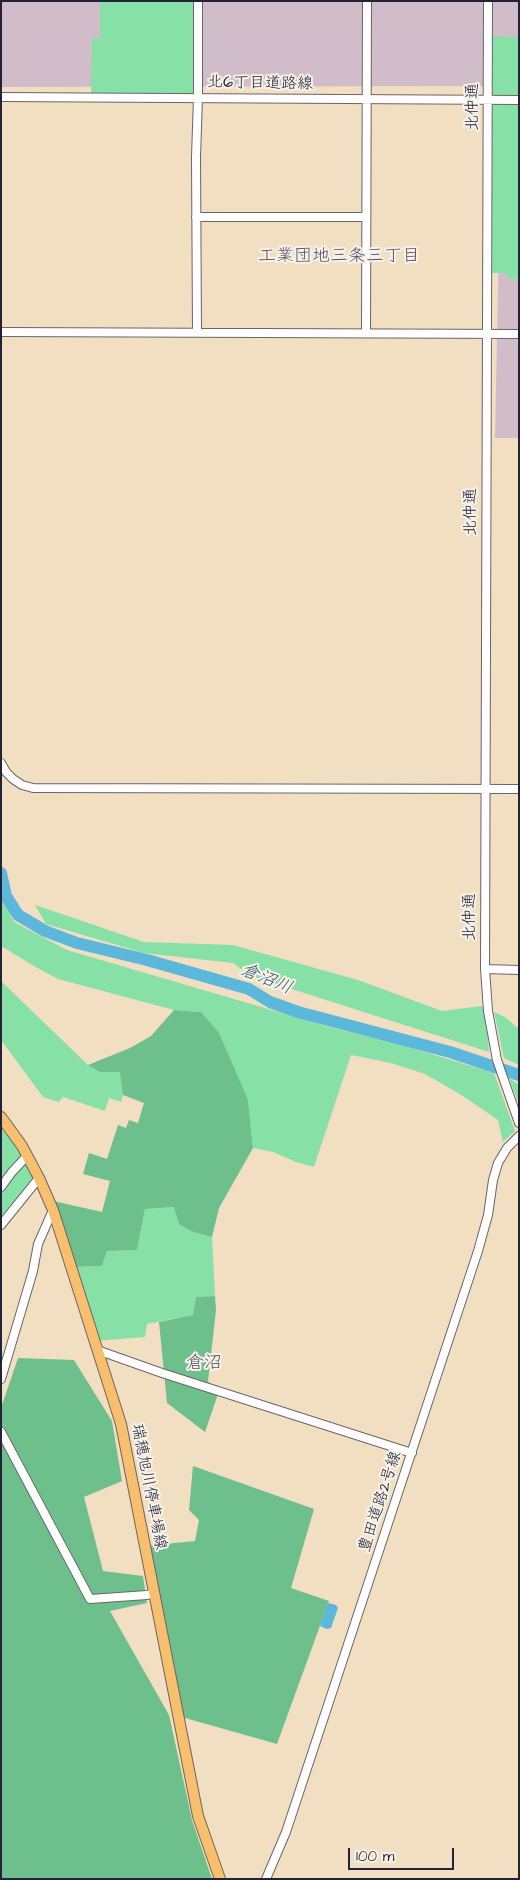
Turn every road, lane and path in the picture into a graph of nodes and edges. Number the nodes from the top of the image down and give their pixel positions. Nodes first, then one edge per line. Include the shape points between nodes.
1 (198, 1) edge
2 (367, 1) edge
3 (488, 1) edge
4 (1, 97) edge
5 (198, 98) junction
6 (367, 99) junction
7 (488, 100) junction
8 (519, 100) edge
9 (196, 217) junction
10 (365, 217) junction
11 (1, 332) edge
12 (197, 332) junction
13 (366, 332) junction
14 (487, 334) junction
15 (519, 334) edge
16 (1, 763) edge
17 (484, 789) junction
18 (519, 789) edge
19 (485, 969) junction
20 (519, 970) edge
21 (1, 1117) edge
22 (519, 1123) edge
23 (519, 1136) edge
24 (27, 1156) junction
25 (40, 1178) junction
26 (2, 1187) edge
27 (53, 1210) junction
28 (1, 1225) edge
29 (97, 1350) junction
30 (1, 1379) edge
31 (1, 1432) edge
32 (412, 1453) junction
33 (154, 1593) junction
34 (220, 1879) edge
35 (266, 1879) edge

1 - 5 street
2 - 6 street
3 - 7 street, 北仲通
4 - 5 street, 北6丁目道路線
5 - 6 street, 北6丁目道路線
5 - 9 street
6 - 7 street, 北6丁目道路線
6 - 10 street
7 - 8 street, 北6丁目道路線
7 - 14 street, 北仲通
9 - 10 street
9 - 12 street
10 - 13 street
11 - 12 street
12 - 13 street
13 - 14 street
14 - 15 street
14 - 17 street, 北仲通
16 - 17 street via 13,779 33,788
17 - 18 street
17 - 19 street, 北仲通
19 - 20 street
19 - 22 street, 北仲通 via 489,1023 497,1060
21 - 24 main road, 瑞穂旭川停車場線
23 - 32 street, 豊田道路2号線 via 498,1163 478,1251
24 - 25 main road, 瑞穂旭川停車場線
24 - 26 street
25 - 27 main road, 瑞穂旭川停車場線
25 - 28 street
27 - 29 main road, 瑞穂旭川停車場線
27 - 30 street via 38,1244
29 - 32 street
29 - 33 main road, 瑞穂旭川停車場線 via 121,1424
31 - 33 street via 90,1599
32 - 35 street, 豊田道路2号線 via 286,1832
33 - 34 main road, 瑞穂旭川停車場線 via 198,1816

